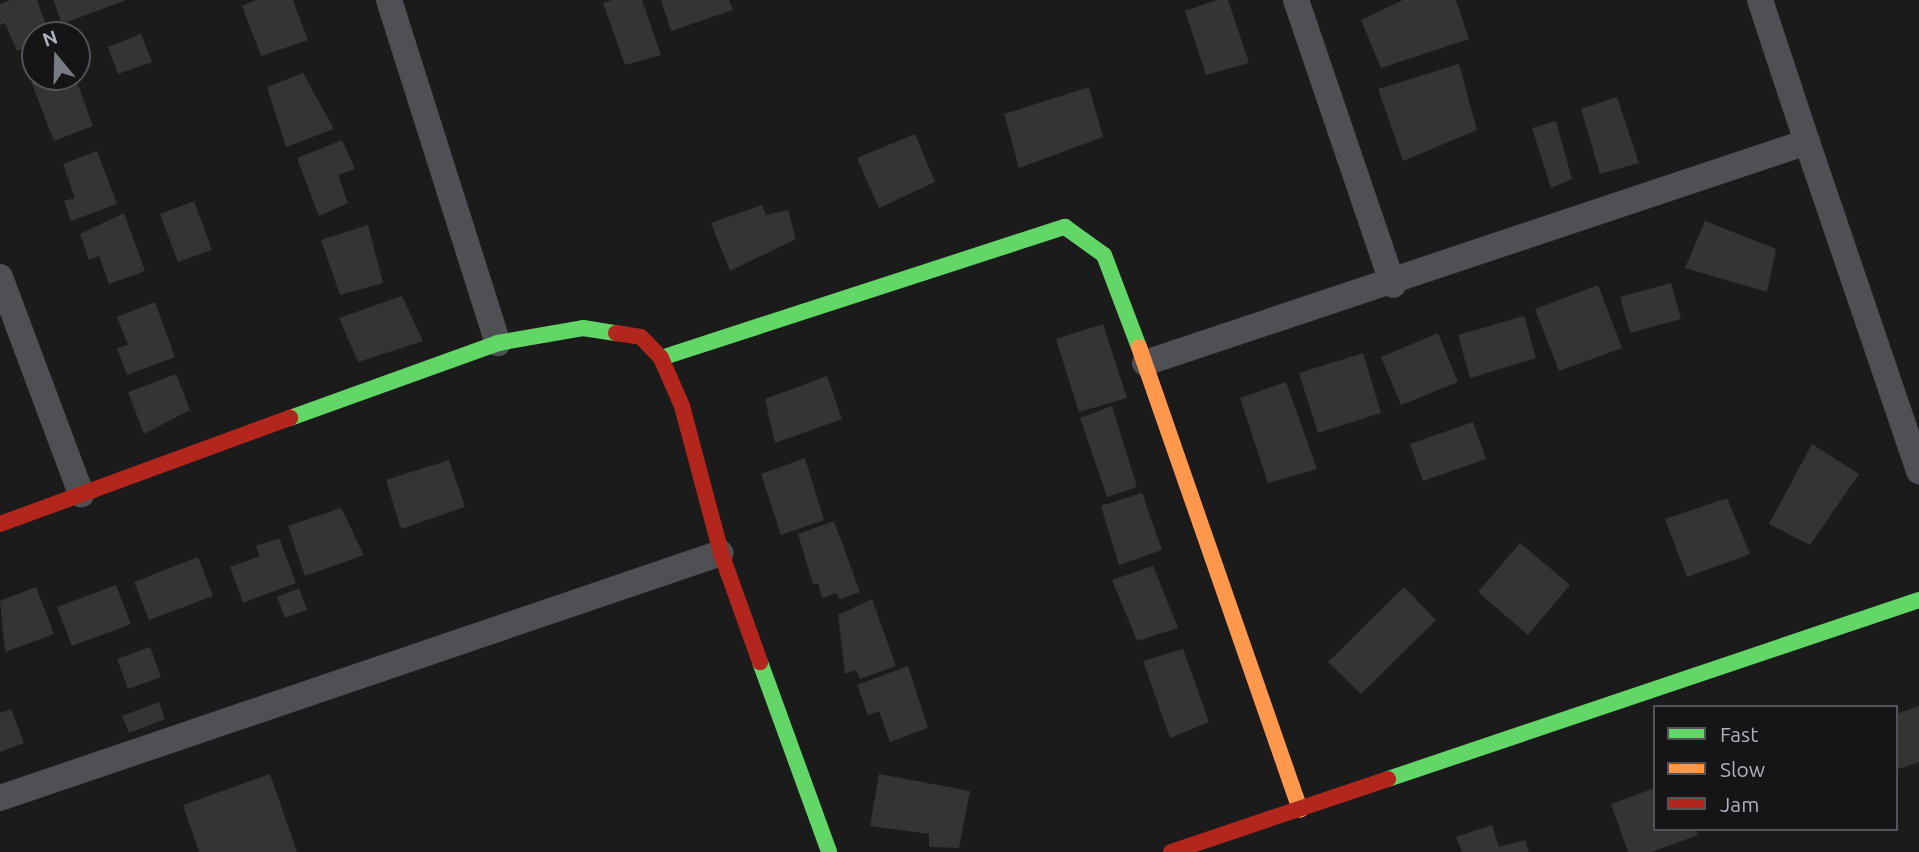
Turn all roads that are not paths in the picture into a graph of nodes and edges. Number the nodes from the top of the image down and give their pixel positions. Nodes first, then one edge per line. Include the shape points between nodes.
1 (389, 0) edge
2 (1296, 0) edge
3 (1760, 0) edge
4 (1807, 142) junction
5 (0, 277) edge
6 (1393, 285) junction
7 (498, 343) junction
8 (661, 358) junction
9 (1145, 363) junction
10 (1919, 471) edge
11 (81, 494) junction
12 (0, 524) edge
13 (721, 553) junction
14 (1919, 600) edge
15 (0, 798) edge
16 (1300, 810) junction
17 (829, 852) edge
18 (1171, 852) edge

1 - 7 street
2 - 6 street
3 - 4 street
4 - 6 street
4 - 10 street
5 - 11 street
6 - 9 street
7 - 8 street via 583,328 620,329 641,337
7 - 11 street
8 - 9 street via 1065,227 1104,255
8 - 13 street via 682,406
9 - 16 street
11 - 12 street
13 - 15 street
13 - 17 street
14 - 16 street
16 - 18 street

